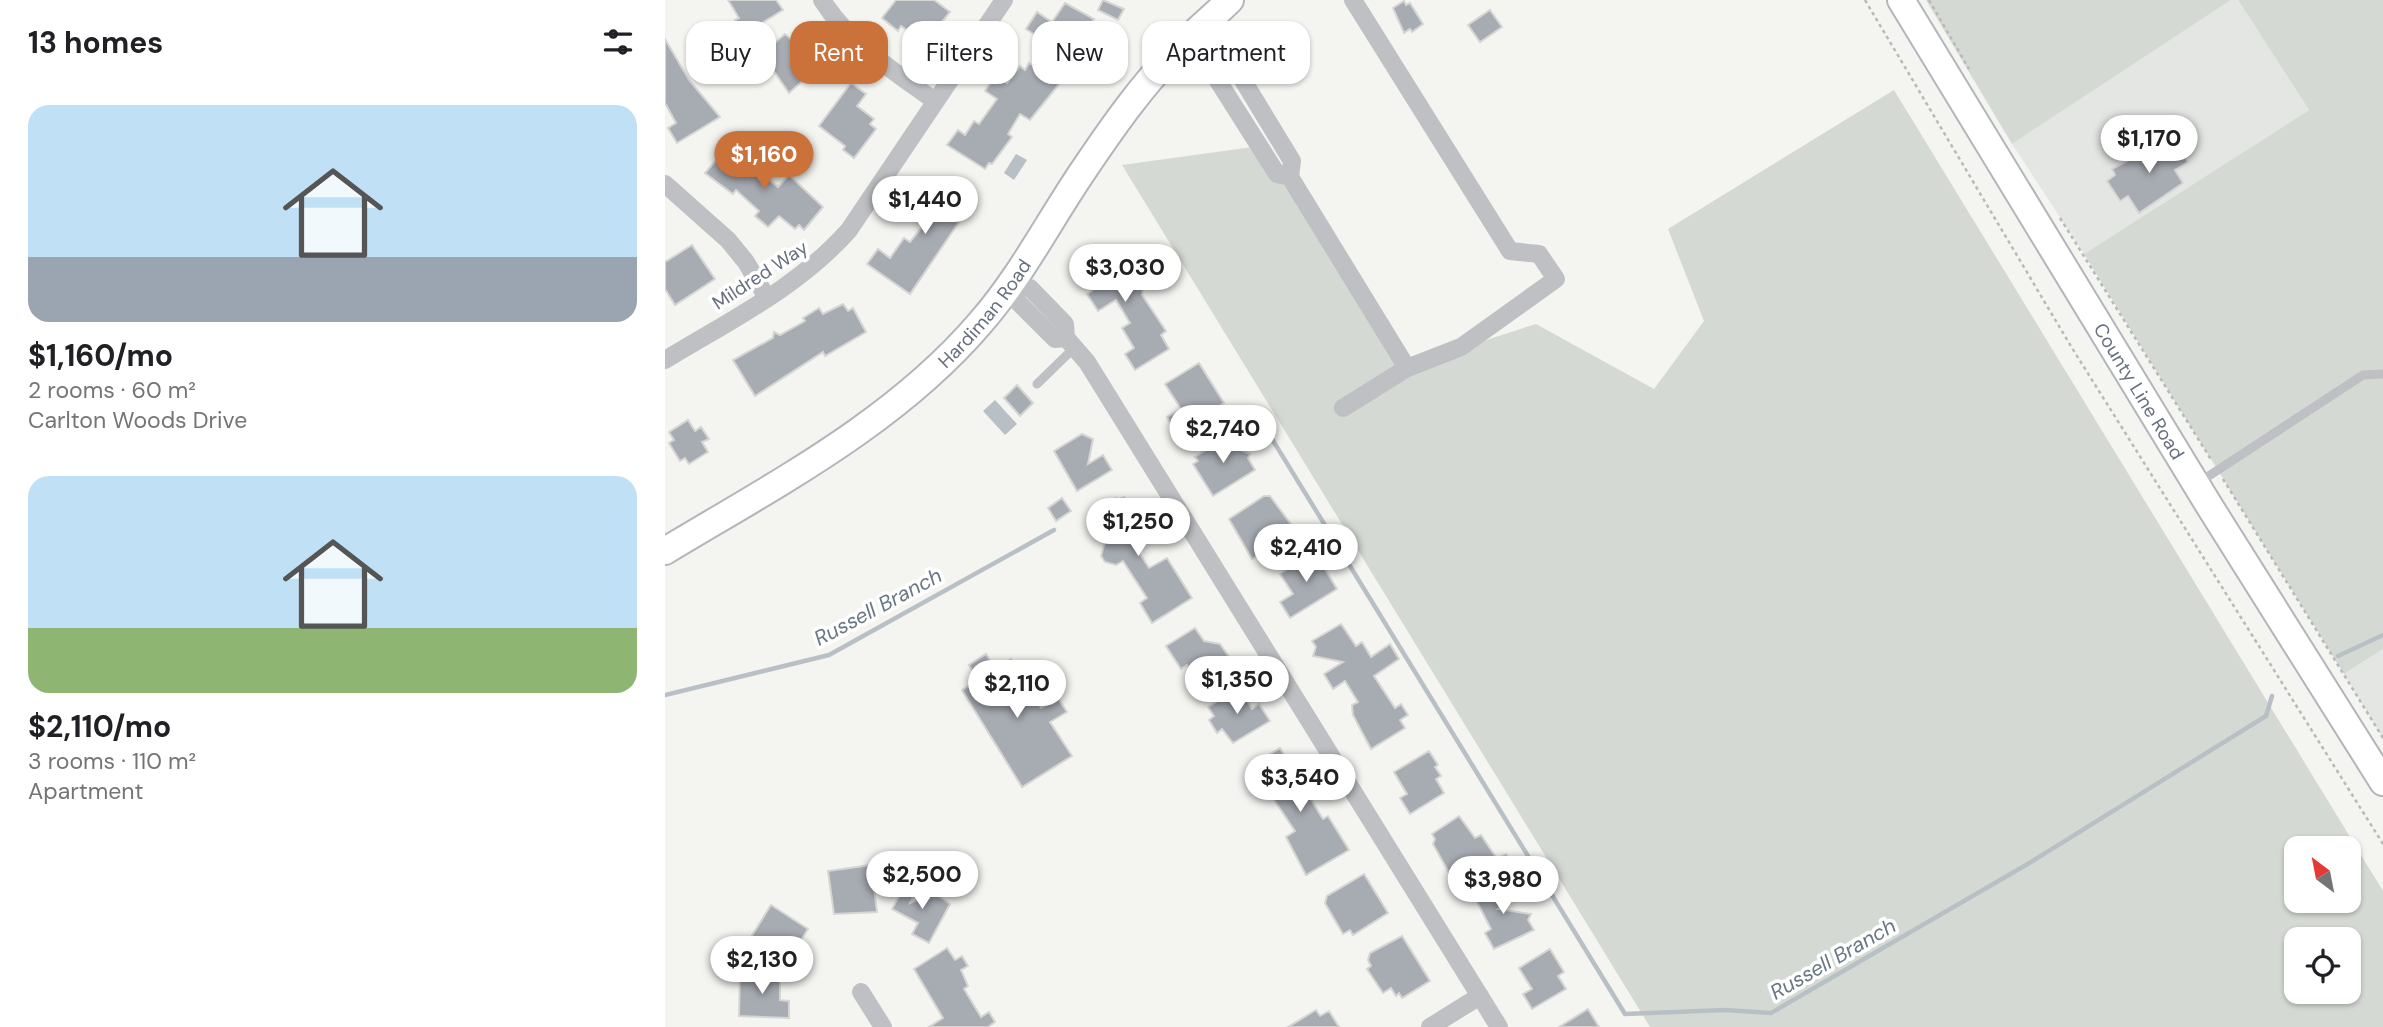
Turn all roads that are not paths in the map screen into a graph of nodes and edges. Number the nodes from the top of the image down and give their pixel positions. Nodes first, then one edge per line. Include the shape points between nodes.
1 (822, 0) edge
2 (1004, 0) edge
3 (1230, 0) edge
4 (1353, 0) edge
5 (1901, 0) edge
6 (1214, 21) edge
7 (1146, 84) edge
8 (1220, 84) edge
9 (935, 101) junction
10 (665, 184) edge
11 (1010, 286) junction
12 (767, 298) junction
13 (1070, 343) junction
14 (665, 360) edge
15 (1407, 368) junction
16 (2383, 374) edge
17 (1037, 384) dead end
18 (1343, 408) dead end
19 (2207, 477) junction
20 (665, 551) edge
21 (2383, 782) edge
22 (861, 992) dead end
23 (1480, 996) junction
24 (883, 1027) edge
25 (1430, 1027) edge
26 (1499, 1027) edge

1 - 9 street via 849,34
2 - 9 street, Mildred Way
3 - 6 main road, Hardiman Road
4 - 15 street via 1510,251 1538,254 1556,279 1461,346
5 - 19 main road, County Line Road
7 - 11 main road, Hardiman Road via 1085,168
8 - 15 street via 1277,174 1290,177
9 - 12 street, Mildred Way via 849,230 825,258
10 - 12 street via 728,240
11 - 13 street via 1030,288 1065,324
11 - 20 main road, Hardiman Road via 946,360 899,402 821,457
12 - 14 street, Mildred Way
13 - 17 lane
13 - 23 street via 1087,362
15 - 18 street
16 - 19 lane via 2363,375
19 - 21 main road, County Line Road
22 - 24 street
23 - 25 street
23 - 26 street

